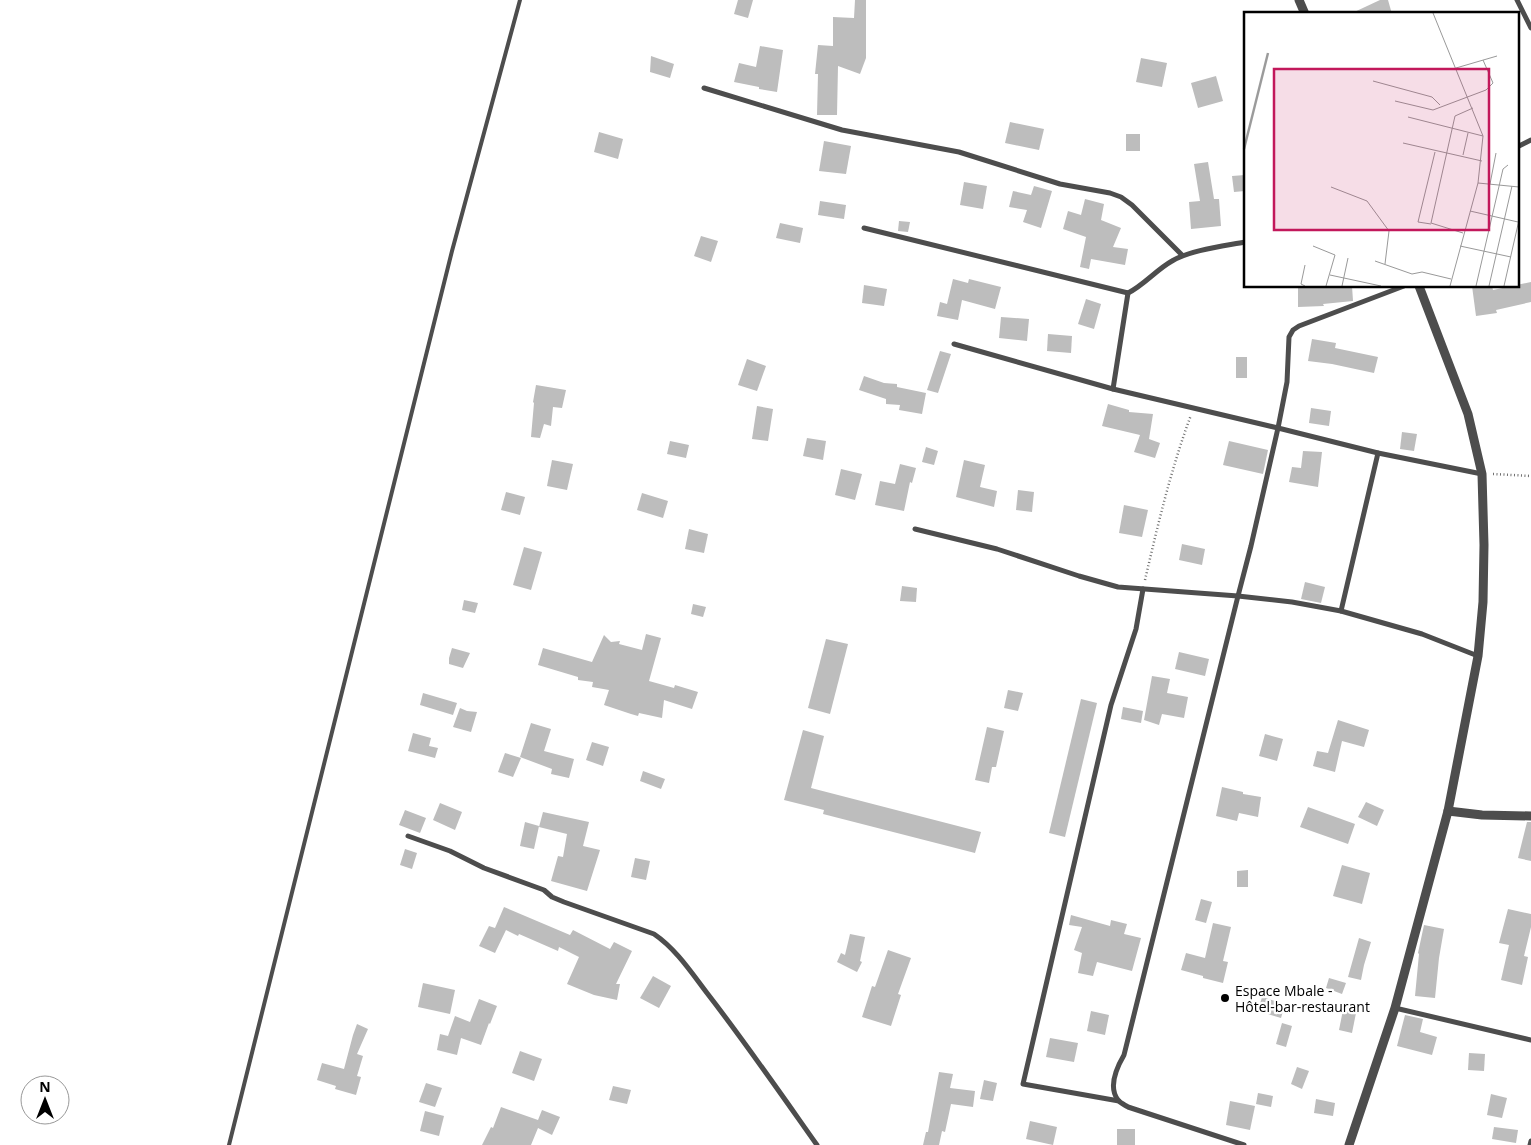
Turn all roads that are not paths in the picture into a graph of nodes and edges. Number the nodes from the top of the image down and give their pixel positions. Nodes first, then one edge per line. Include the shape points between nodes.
1 (520, 0) edge
2 (1299, 0) edge
3 (1518, 0) edge
4 (1304, 12) edge
5 (1531, 28) edge
6 (704, 88) dead end
7 (1531, 140) edge
8 (1518, 146) edge
9 (864, 228) dead end
10 (1244, 242) edge
11 (1182, 255) junction
12 (1399, 288) edge
13 (1420, 288) edge
14 (1128, 293) junction
15 (954, 344) dead end
16 (1113, 389) junction
17 (1278, 428) junction
18 (1378, 453) junction
19 (1482, 474) junction
20 (915, 529) dead end
21 (1143, 589) junction
22 (1238, 596) junction
23 (1341, 611) junction
24 (1478, 656) junction
25 (1448, 811) junction
26 (1531, 816) edge
27 (408, 836) dead end
28 (1395, 1008) junction
29 (1531, 1040) edge
30 (1119, 1101) junction
31 (1531, 1141) edge
32 (229, 1145) edge
33 (817, 1145) edge
34 (1244, 1145) edge
35 (1349, 1145) edge
36 (1530, 1145) edge

1 - 32 lane via 452,252
2 - 4 street
3 - 5 street
6 - 11 street via 842,130 959,152 1060,184 1110,193 1132,205
7 - 8 street
9 - 14 street
10 - 11 street
11 - 14 street
12 - 17 street via 1293,330
13 - 19 street via 1468,414
14 - 16 street
15 - 16 street
16 - 17 street
17 - 18 street
17 - 22 street
18 - 19 street
18 - 23 street
19 - 24 street via 1483,602
20 - 21 street via 997,549 1118,587
21 - 22 street
21 - 30 street via 1136,629 1111,705 1023,1084
22 - 23 street
22 - 30 street via 1124,1055 1118,1065 1114,1092
23 - 24 street via 1422,634
24 - 25 street
25 - 26 street
25 - 28 street
27 - 33 street via 665,941 724,1014
28 - 29 street
28 - 35 street
30 - 34 street via 1128,1107
31 - 36 street

